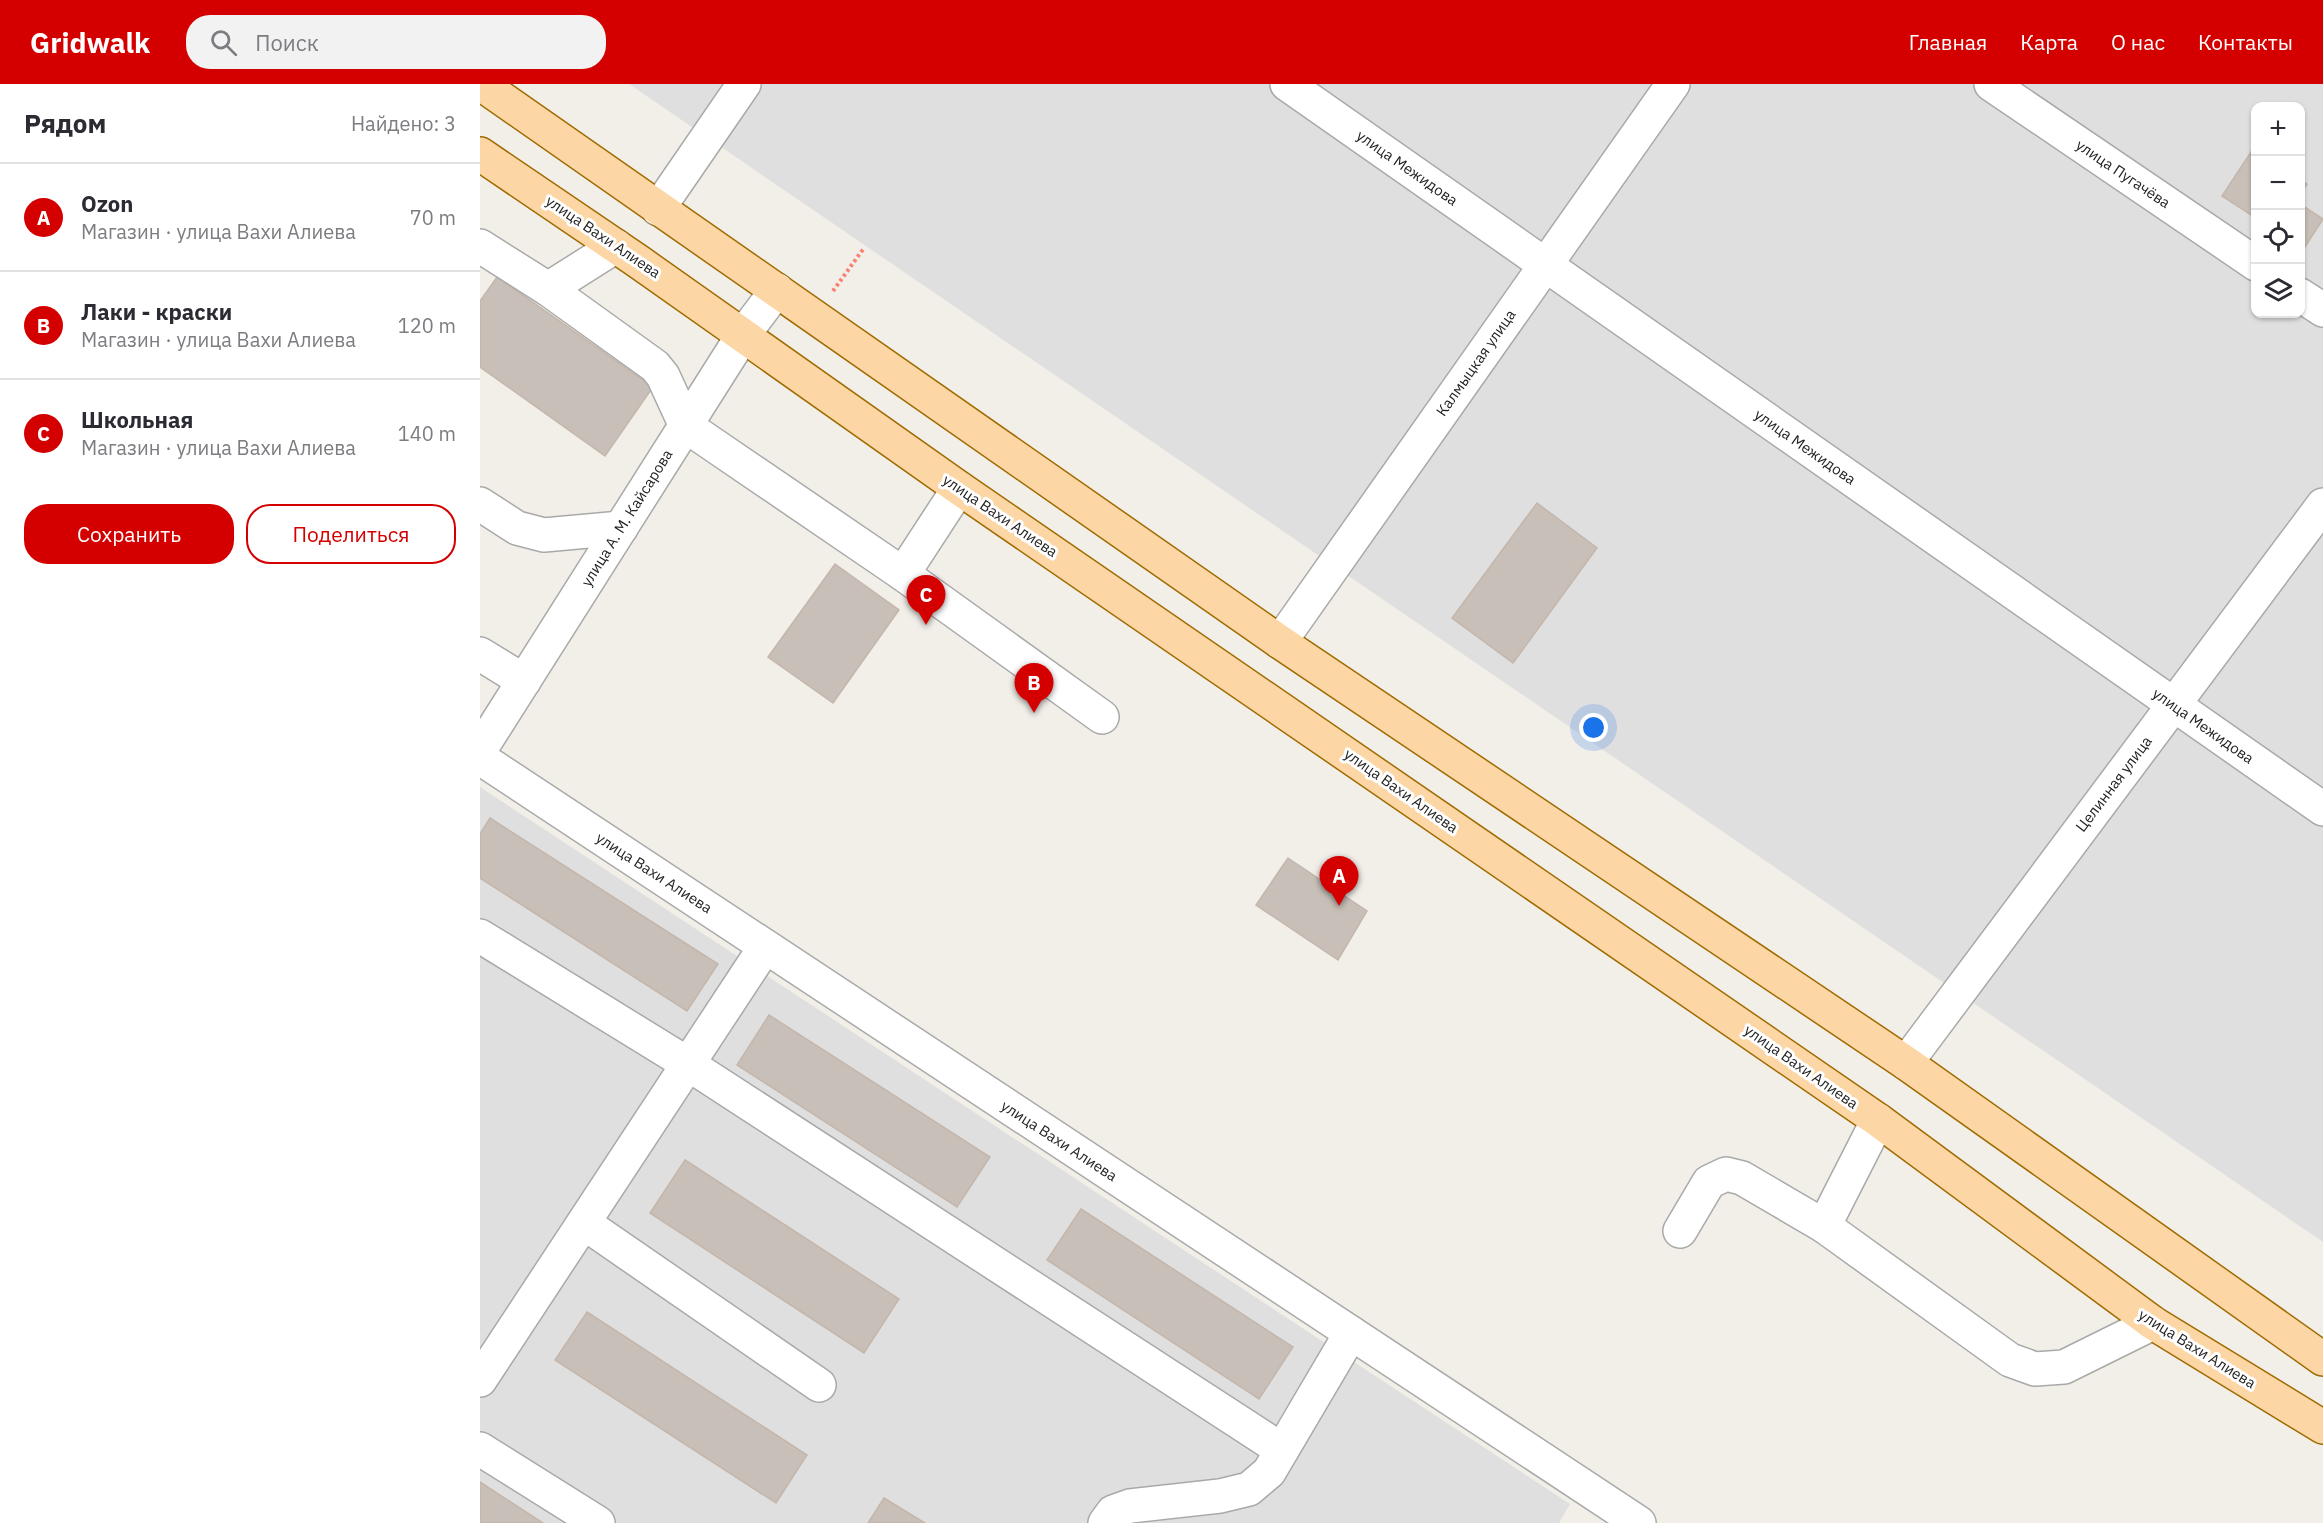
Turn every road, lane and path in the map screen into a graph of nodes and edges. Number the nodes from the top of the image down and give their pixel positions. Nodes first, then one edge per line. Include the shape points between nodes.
1 (481, 84) edge
2 (744, 84) edge
3 (1287, 84) edge
4 (1673, 84) edge
5 (1991, 84) edge
6 (480, 154) edge
7 (658, 209) junction
8 (480, 246) edge
9 (616, 246) junction
10 (2251, 261) edge
11 (1546, 264) junction
12 (548, 289) junction
13 (777, 290) junction
14 (2305, 298) edge
15 (2323, 310) edge
16 (743, 335) junction
17 (686, 426) junction
18 (959, 488) junction
19 (480, 504) edge
20 (2323, 505) edge
21 (621, 528) junction
22 (903, 574) junction
23 (1280, 642) junction
24 (480, 654) edge
25 (524, 681) junction
26 (2172, 705) junction
27 (1102, 717) dead end
28 (480, 750) edge
29 (480, 759) edge
30 (2323, 809) edge
31 (480, 936) edge
32 (765, 947) junction
33 (1906, 1063) junction
34 (688, 1064) junction
35 (1878, 1120) junction
36 (584, 1223) junction
37 (1824, 1226) junction
38 (1680, 1231) dead end
39 (2153, 1323) junction
40 (1351, 1333) junction
41 (2323, 1359) edge
42 (480, 1380) edge
43 (819, 1385) dead end
44 (2323, 1427) edge
45 (480, 1449) edge
46 (1282, 1450) junction
47 (598, 1523) edge
48 (1105, 1523) edge
49 (1639, 1523) edge

1 - 7 main road
2 - 7 street
3 - 11 street, улица Межидова
4 - 11 street, Калмыцкая улица
5 - 10 street, улица Пугачёва
6 - 9 main road, улица Вахи Алиева
7 - 13 main road
8 - 12 street
9 - 12 street
9 - 16 main road, улица Вахи Алиева
11 - 23 street, Калмыцкая улица
11 - 26 street, улица Межидова
12 - 17 street via 655,366
13 - 16 street, улица А. М. Кайсарова
13 - 23 main road
14 - 15 street
16 - 17 street, улица А. М. Кайсарова
16 - 18 main road, улица Вахи Алиева
17 - 21 street, улица А. М. Кайсарова
17 - 22 street
18 - 22 street
18 - 35 main road, улица Вахи Алиева
19 - 21 street via 517,528 544,535
20 - 26 street, Целинная улица
21 - 25 street, улица А. М. Кайсарова
22 - 27 street
23 - 33 main road
24 - 25 street
25 - 28 street, улица А. М. Кайсарова
26 - 30 street, улица Межидова
26 - 33 street, Целинная улица
29 - 32 street, улица Вахи Алиева
31 - 34 street
32 - 34 street
32 - 40 street, улица Вахи Алиева
33 - 41 main road
34 - 36 street
34 - 46 street
35 - 37 street
35 - 39 main road, улица Вахи Алиева
36 - 42 street
36 - 43 street
37 - 38 street via 1742,1178 1726,1174 1709,1182
37 - 39 street via 2010,1360 2035,1369 2064,1367
39 - 44 main road, улица Вахи Алиева
40 - 46 street
40 - 49 street, улица Вахи Алиева
45 - 47 street
46 - 48 street via 1269,1472 1249,1489 1130,1506 1113,1512

